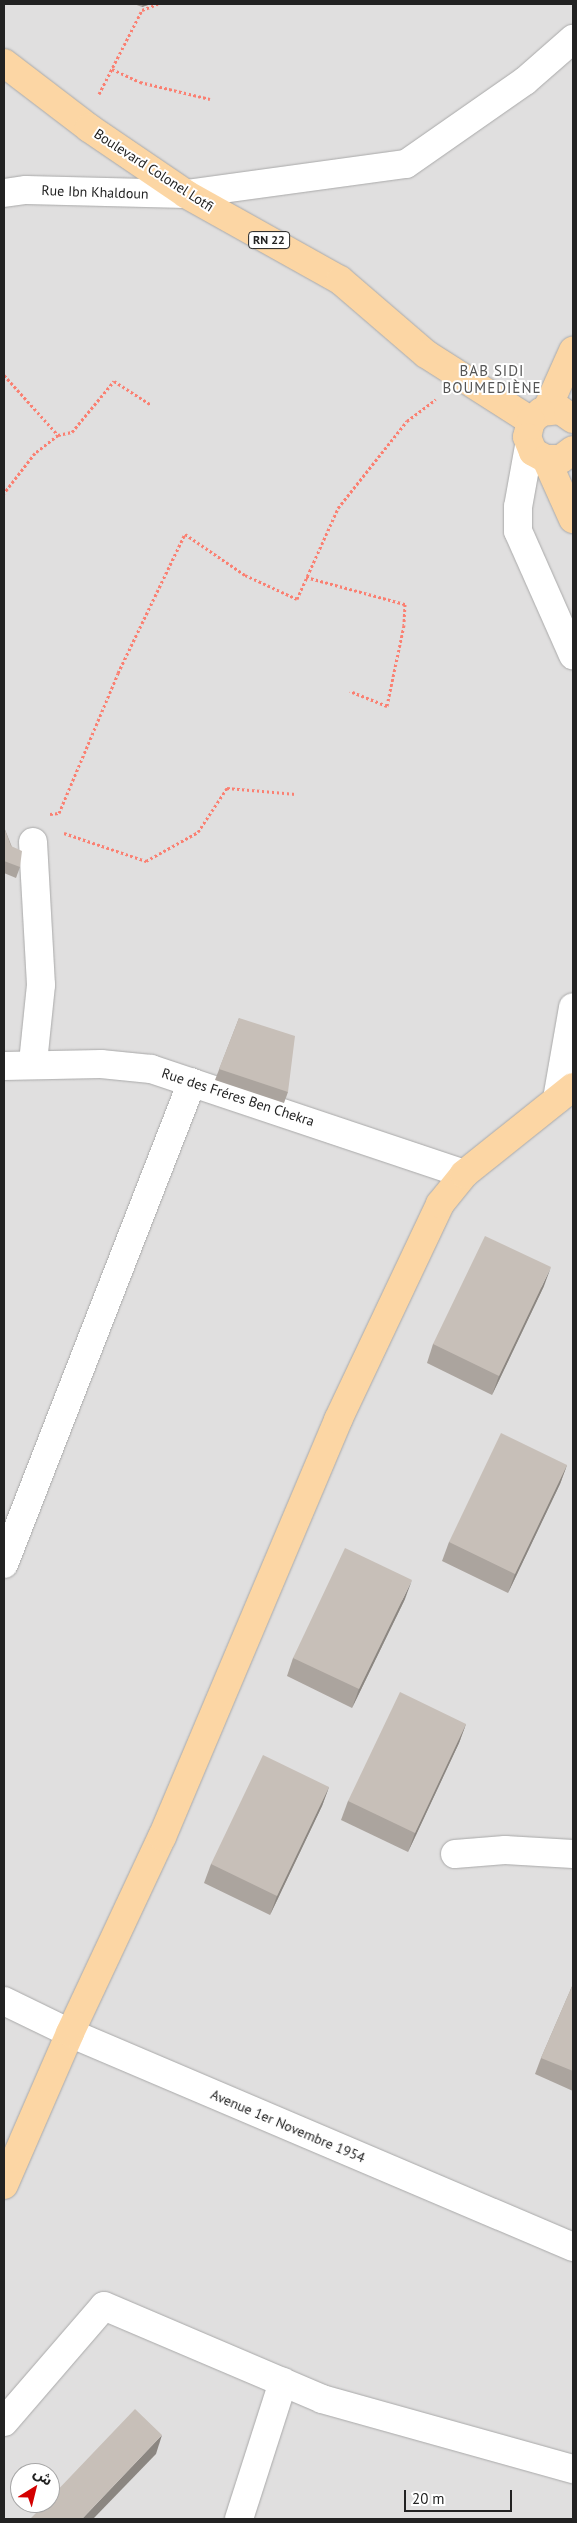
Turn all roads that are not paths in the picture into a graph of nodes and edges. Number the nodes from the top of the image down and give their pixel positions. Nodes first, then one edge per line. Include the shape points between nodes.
1 (573, 39) edge
2 (4, 64) edge
3 (4, 193) edge
4 (186, 194) junction
5 (573, 351) edge
6 (573, 419) edge
7 (538, 434) junction
8 (573, 451) edge
9 (573, 519) edge
10 (573, 655) edge
11 (34, 832) road end
12 (573, 1007) edge
13 (33, 1063) junction
14 (4, 1066) edge
15 (192, 1082) junction
16 (565, 1093) edge
17 (464, 1174) junction
18 (4, 1564) edge
19 (455, 1854) dead end
20 (573, 1854) edge
21 (4, 2001) edge
22 (70, 2033) junction
23 (4, 2185) edge
24 (573, 2247) edge
25 (283, 2382) junction
26 (4, 2422) edge
27 (573, 2469) edge
28 (239, 2519) edge

1 - 4 street, Rue Ibn Khaldoun via 525,81 406,164
2 - 4 main road, Boulevard Colonel Lotfi / RN 22 via 89,128
3 - 4 street, Rue Ibn Khaldoun via 26,190
4 - 7 main road, Boulevard Colonel Lotfi / RN 22 via 340,280 426,354
5 - 7 main road
6 - 7 main road, Boulevard Colonel Lotfi via 560,410
7 - 8 main road via 561,459
7 - 9 main road
7 - 10 street via 518,507 518,531
11 - 13 street via 41,985
12 - 16 street
13 - 14 street, Rue des Fréres Ben Chekra
13 - 15 street, Rue des Fréres Ben Chekra via 151,1069
15 - 17 street, Rue des Fréres Ben Chekra
15 - 18 street
16 - 17 main road
17 - 22 main road via 440,1204 342,1411 162,1837
19 - 20 street via 505,1850
21 - 22 street, Avenue 1er Novembre 1954
22 - 23 main road
22 - 24 street, Avenue 1er Novembre 1954
25 - 26 street via 104,2306
25 - 27 street via 322,2398
25 - 28 street

